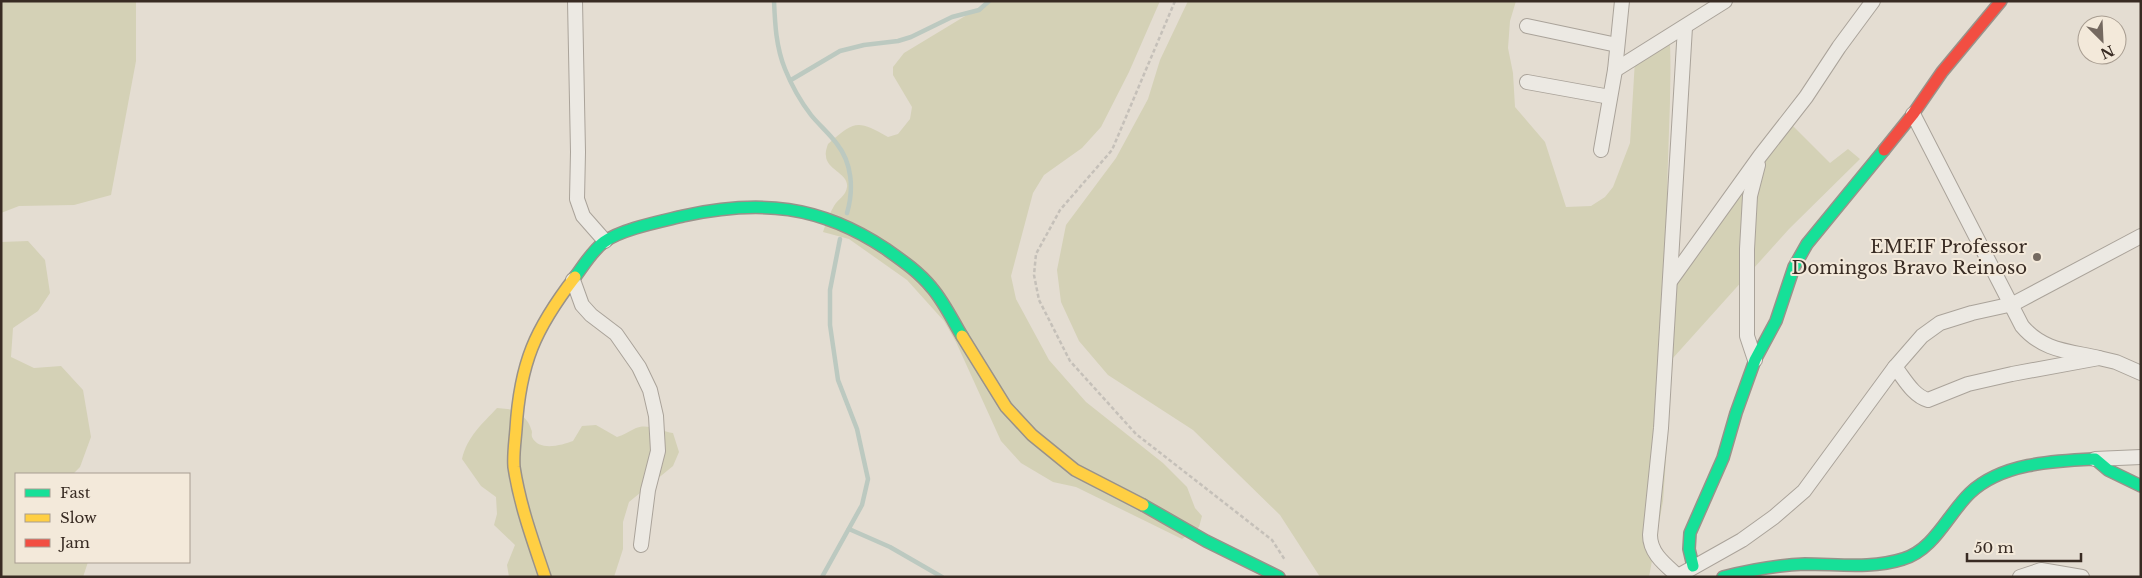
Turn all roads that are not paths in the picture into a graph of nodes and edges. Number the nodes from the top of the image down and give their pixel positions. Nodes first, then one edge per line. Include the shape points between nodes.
1 (575, 1) edge
2 (1622, 1) edge
3 (1724, 1) edge
4 (1873, 1) edge
5 (2000, 1) edge
6 (1527, 26) dead end
7 (1684, 27) junction
8 (1617, 45) junction
9 (1615, 70) junction
10 (1527, 82) dead end
11 (1610, 97) junction
12 (1913, 114) junction
13 (1601, 150) dead end
14 (1760, 156) junction
15 (2141, 236) edge
16 (606, 241) junction
17 (573, 280) junction
18 (1671, 280) junction
19 (2013, 304) junction
20 (2100, 358) junction
21 (1755, 360) junction
22 (1895, 366) junction
23 (2141, 372) edge
24 (2141, 457) edge
25 (2095, 460) junction
26 (2141, 486) edge
27 (641, 545) dead end
28 (1693, 566) junction
29 (1678, 576) edge
30 (545, 577) edge
31 (1279, 577) edge
32 (1723, 577) edge
33 (2020, 577) edge
34 (2082, 577) edge

1 - 16 street via 577,199 583,216
2 - 8 street
3 - 7 street
4 - 14 street
5 - 12 street via 1942,72
6 - 8 street
7 - 9 street
7 - 18 street
8 - 9 street
9 - 11 street
10 - 11 street
11 - 13 street
12 - 19 street
12 - 21 street via 1807,244 1794,267 1776,321
14 - 18 street
14 - 21 street via 1750,196 1747,249 1747,336
15 - 19 street
16 - 17 street
16 - 31 street via 663,221 736,207 779,208 820,215 868,238 908,264 933,289 1006,407 1032,435 1075,470
17 - 27 street via 582,305 616,334 639,367 650,390 656,416 658,451 648,490
17 - 30 street via 538,333 524,368 518,402 514,465 523,513
18 - 29 street via 1650,544
19 - 20 street via 2022,326 2046,346
19 - 22 street via 1940,323 1922,336
20 - 22 street via 1977,382 1928,400 1914,391
20 - 23 street
21 - 28 street via 1724,458 1690,533
22 - 28 street via 1804,491 1742,540
24 - 25 street
25 - 26 street
25 - 32 street via 2039,465 1990,480 1971,492 1925,545 1907,558 1890,563 1791,565
28 - 29 street
33 - 34 street via 2041,570

